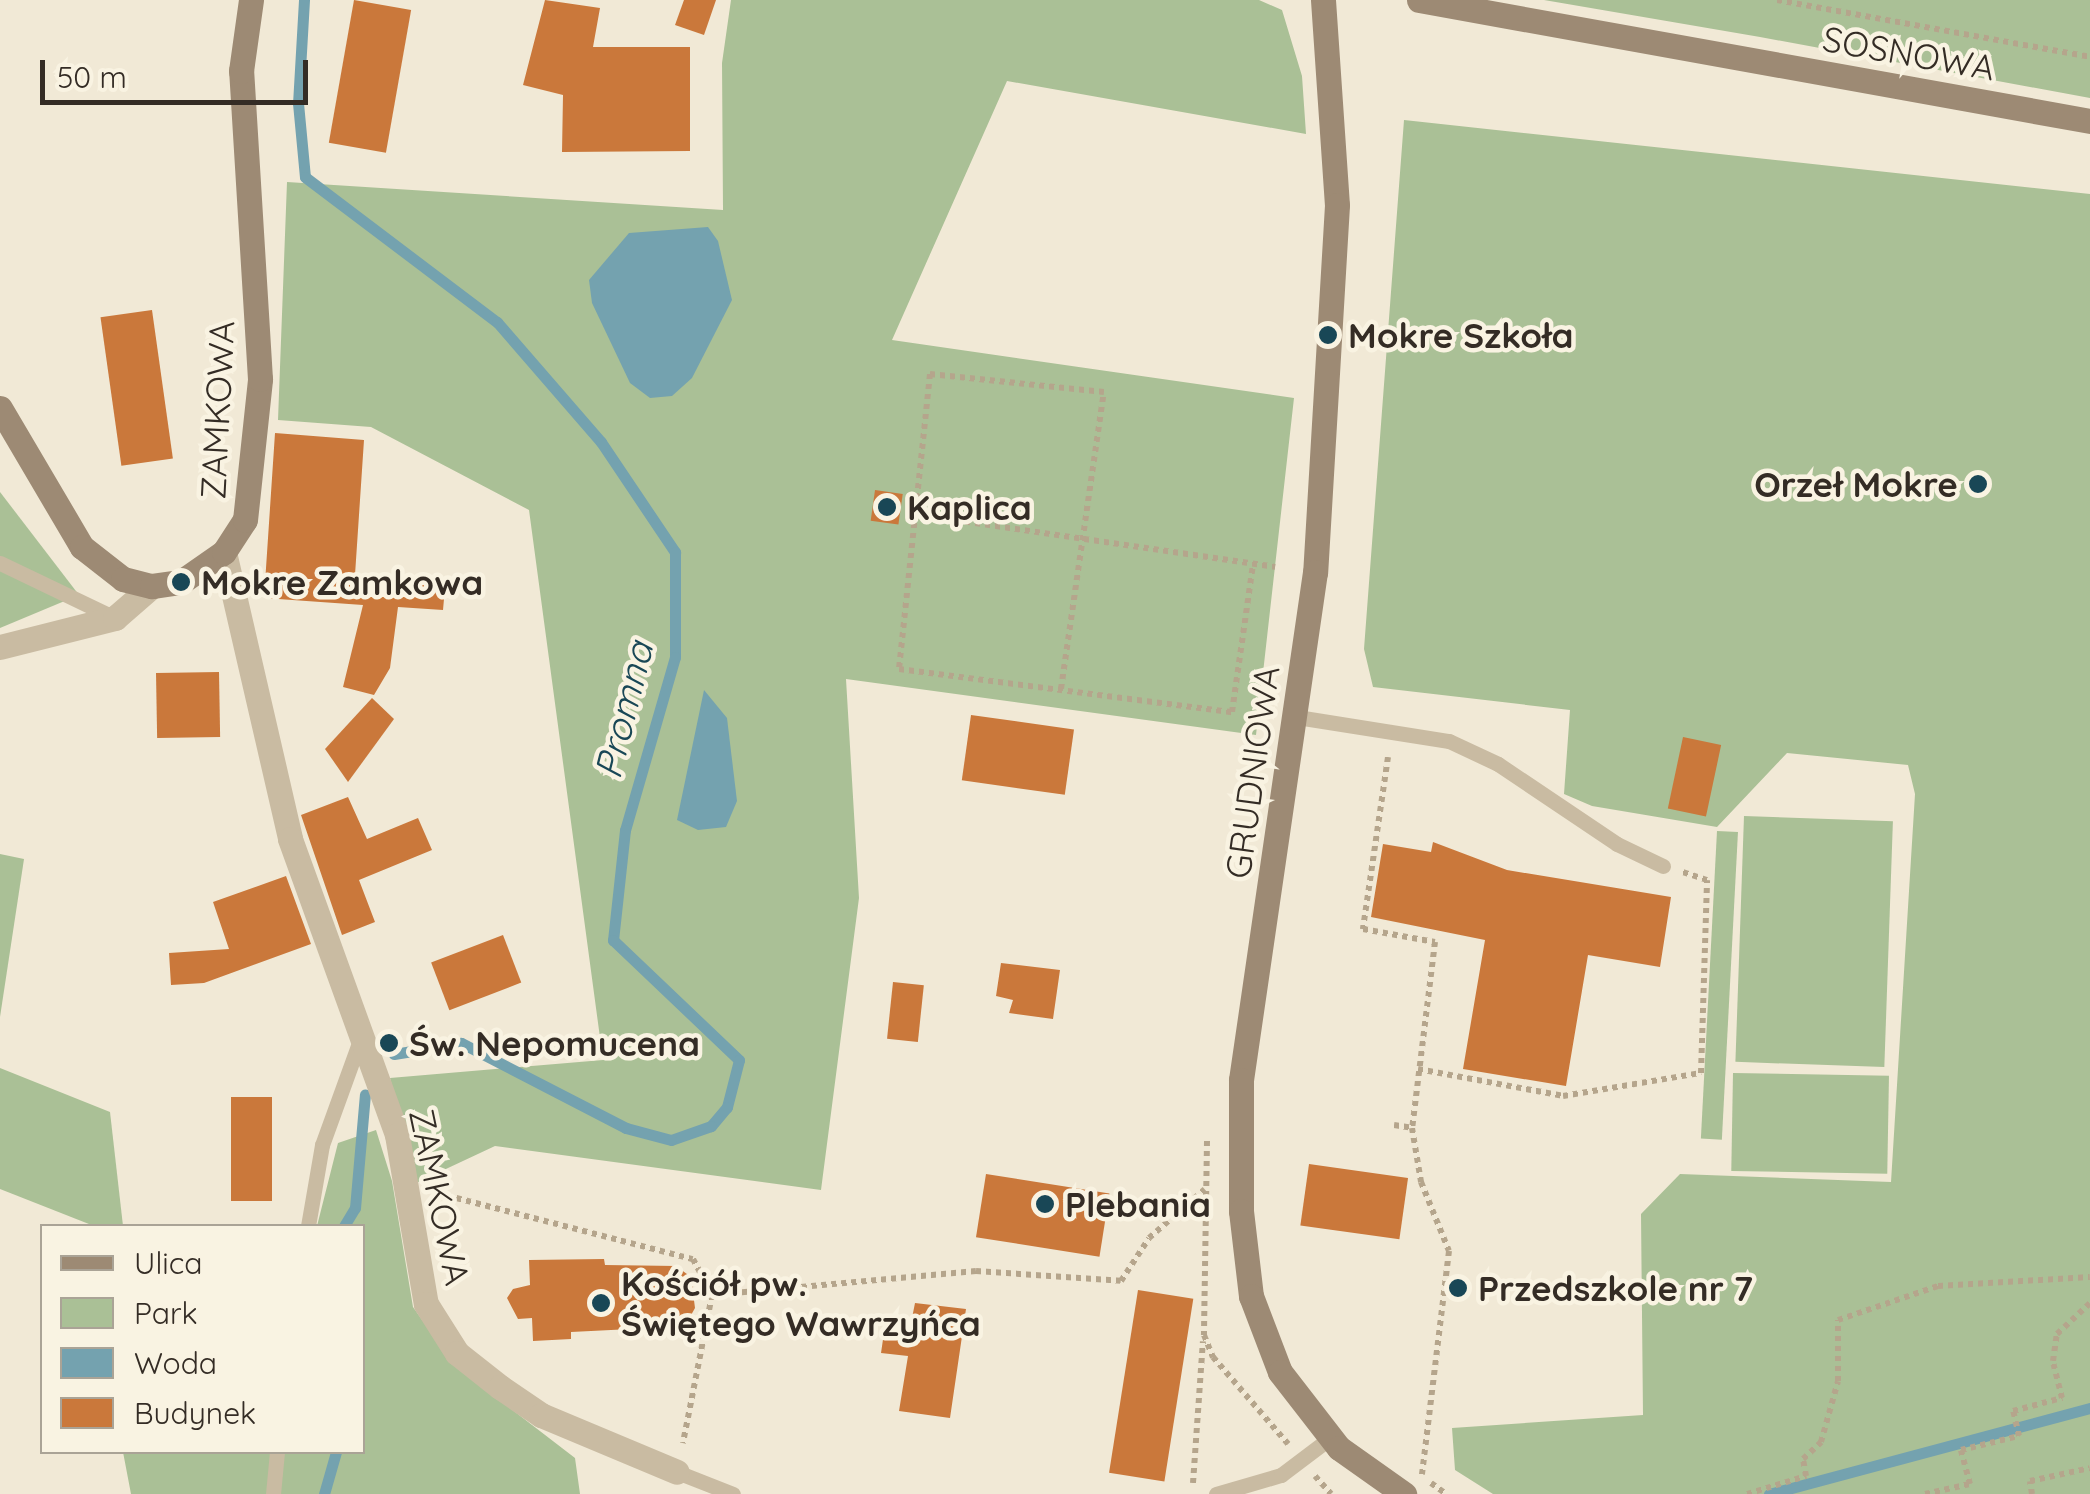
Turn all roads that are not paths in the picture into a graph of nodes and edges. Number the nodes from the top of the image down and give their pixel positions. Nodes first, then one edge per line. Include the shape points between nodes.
1 (251, 0) edge
2 (1323, 0) edge
3 (1420, 0) edge
4 (2090, 121) edge
5 (0, 408) edge
6 (224, 552) junction
7 (0, 563) edge
8 (152, 586) junction
9 (115, 618) junction
10 (0, 647) edge
11 (1297, 717) junction
12 (1663, 866) road end
13 (360, 1040) junction
14 (308, 1224) edge
15 (1330, 1438) junction
16 (277, 1454) edge
17 (679, 1461) joint
18 (273, 1494) edge
19 (733, 1494) edge
20 (1216, 1494) edge
21 (1404, 1494) edge

1 - 6 street, ZAMKOWA via 241,71 260,379 252,487 245,520
2 - 11 street, GRUDNIOWA via 1335,93 1337,205 1315,572
3 - 4 street, SOSNOWA
5 - 8 street via 82,547 123,579
6 - 8 street via 181,582
6 - 13 street, ZAMKOWA via 290,838
7 - 9 lane
8 - 9 street
9 - 10 street
11 - 12 lane via 1449,742 1498,764 1617,844
11 - 15 street, GRUDNIOWA via 1240,1080 1241,1211 1251,1296 1264,1334 1302,1407
13 - 14 lane via 322,1145
13 - 17 street, ZAMKOWA via 397,1135 418,1270 439,1329 457,1353 541,1414
15 - 20 lane via 1282,1474
15 - 21 street, GRUDNIOWA
16 - 18 lane
17 - 19 lane, ZAMKOWA

